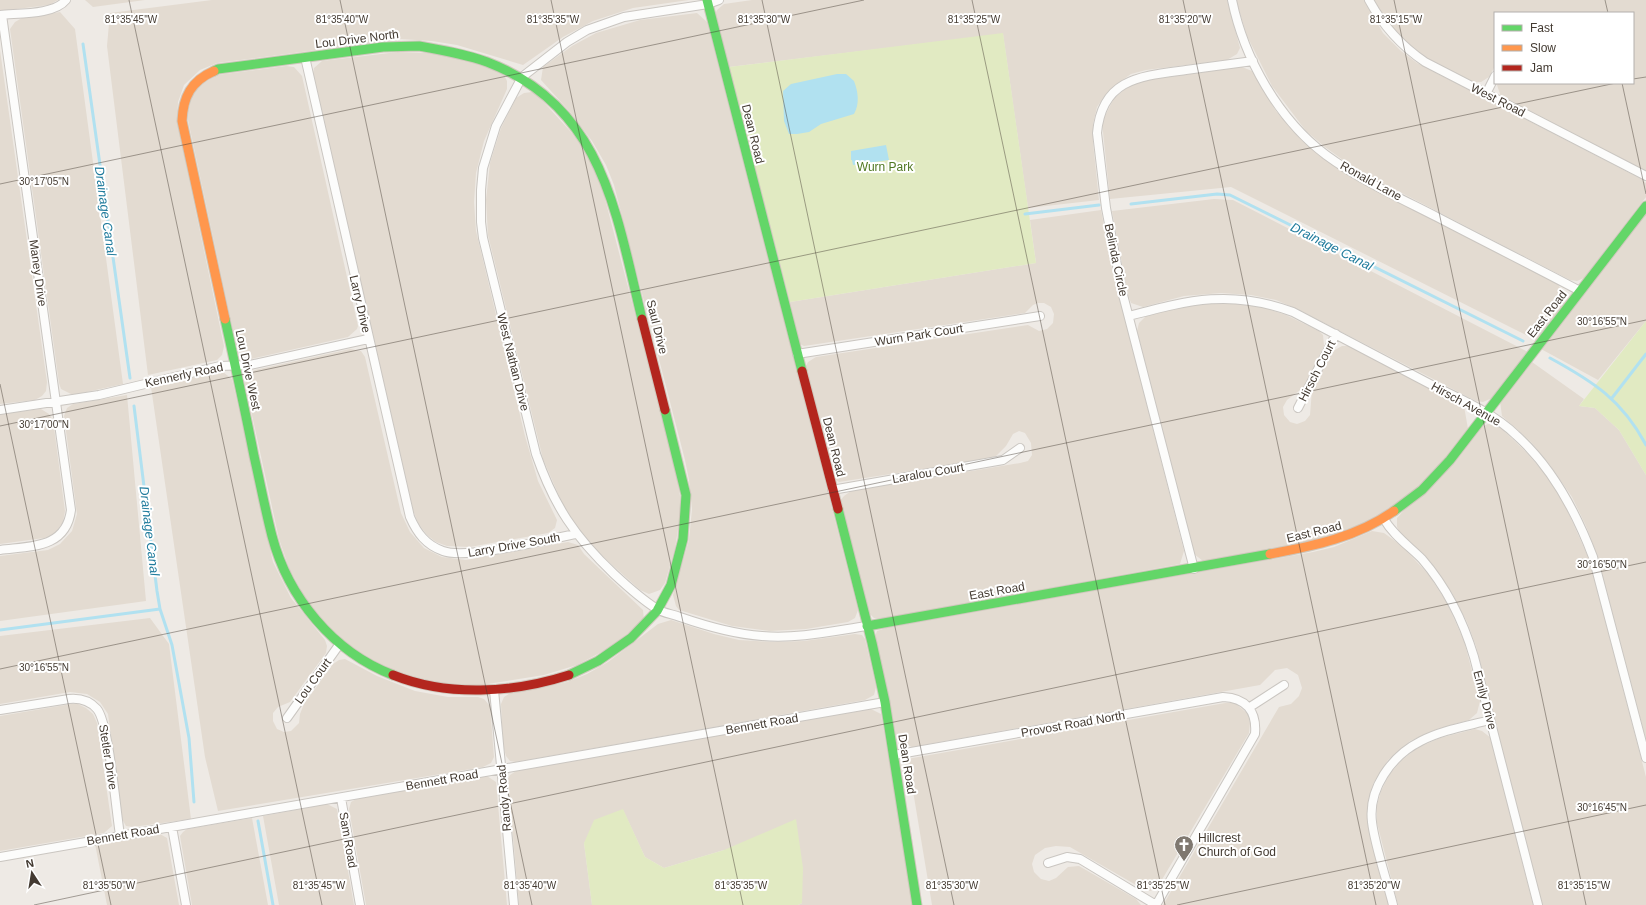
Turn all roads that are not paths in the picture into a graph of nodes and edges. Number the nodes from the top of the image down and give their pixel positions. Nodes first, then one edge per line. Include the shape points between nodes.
1 (66, 0) edge
2 (719, 0) edge
3 (1232, 0) edge
4 (1369, 0) edge
5 (707, 2) edge
6 (1, 15) edge
7 (305, 58) junction
8 (1253, 61) junction
9 (522, 77) junction
10 (1494, 78) edge
11 (194, 83) joint
12 (1486, 94) junction
13 (1646, 176) edge
14 (1646, 206) edge
15 (1580, 291) junction
16 (1040, 316) dead end
17 (1129, 316) junction
18 (1336, 334) junction
19 (368, 339) junction
20 (797, 354) junction
21 (234, 365) junction
22 (56, 403) junction
23 (1298, 408) dead end
24 (0, 410) edge
25 (1486, 413) junction
26 (1020, 448) dead end
27 (832, 490) junction
28 (1384, 519) junction
29 (576, 534) junction
30 (430, 545) joint
31 (0, 550) edge
32 (1194, 569) junction
33 (658, 610) junction
34 (867, 626) junction
35 (339, 645) junction
36 (1284, 685) dead end
37 (494, 690) junction
38 (885, 702) junction
39 (1250, 707) junction
40 (0, 710) edge
41 (287, 718) dead end
42 (1490, 720) junction
43 (894, 756) junction
44 (1646, 758) edge
45 (501, 770) junction
46 (341, 798) junction
47 (172, 826) junction
48 (120, 835) junction
49 (0, 857) edge
50 (1048, 863) dead end
51 (186, 905) edge
52 (360, 905) edge
53 (514, 905) edge
54 (917, 905) edge
55 (1156, 905) edge
56 (1393, 905) edge
57 (1538, 905) edge

1 - 6 street via 51,10
2 - 5 street
3 - 8 street, Ronald Lane
4 - 12 street, West Road via 1388,30 1409,51
5 - 9 street via 606,22 567,42
5 - 20 street, Dean Road
6 - 22 street, Maney Drive
7 - 9 street, Lou Drive North via 383,47 418,46 469,55
7 - 11 street, Lou Drive North via 218,69 205,74
7 - 19 street, Larry Drive
8 - 15 street, Ronald Lane via 1284,112 1325,154 1363,179
8 - 17 street, Belinda Circle via 1136,78 1116,90 1102,109 1097,133 1106,208
9 - 29 street, West Nathan Drive via 504,109 489,146 481,190 481,222 536,454 547,484
9 - 33 street, Saul Drive via 553,102 570,120 596,159 613,202 650,347 686,495 687,517 684,537 668,592
10 - 12 street
11 - 21 street, Lou Drive West via 186,94 182,107 182,121
12 - 13 street, West Road
14 - 15 street, East Road
15 - 25 street, East Road
16 - 20 street, Wurn Park Court
17 - 18 street, Hirsch Avenue via 1182,302 1238,298 1282,308
17 - 32 street, Belinda Circle
18 - 23 street, Hirsch Court
18 - 25 street, Hirsch Avenue
19 - 21 street, Kennerly Road via 250,365
19 - 30 street, Larry Drive via 410,517 416,530
20 - 27 street, Dean Road
21 - 22 street, Kennerly Road
21 - 35 street, Lou Drive West via 280,564 298,598
22 - 24 street, Kennerly Road
22 - 31 street, Maney Drive via 71,510 69,521 65,530 46,544
25 - 28 street, East Road via 1435,478 1419,494
25 - 44 street, Hirsch Avenue via 1516,435 1535,455 1568,501 1582,528 1593,557
26 - 27 street, Laralou Court via 1003,460
27 - 34 street, Dean Road
28 - 32 street, East Road via 1354,534 1316,546
28 - 42 street, Emily Drive via 1388,527 1426,564 1452,601 1469,640
29 - 30 street, Larry Drive South via 466,554 450,553
29 - 33 street, West Nathan Drive via 629,588
32 - 34 street, East Road
33 - 34 street, West Nathan Drive via 708,626 762,636 813,635
33 - 37 street, Saul Drive via 615,649 575,672 532,684
34 - 38 street, Dean Road
35 - 37 street, Lou Drive West via 363,662 404,681 456,691
35 - 41 street, Lou Court
36 - 39 street
37 - 45 street, Randy Road
38 - 43 street, Dean Road
38 - 45 street, Bennett Road
39 - 43 street, Provost Road North via 1242,701 1223,697
39 - 55 street via 1256,724 1252,741
40 - 48 street, Stetler Drive via 80,698 96,708 104,725
42 - 56 street via 1420,741 1397,758 1380,780 1372,808 1372,823
42 - 57 street, Emily Drive
43 - 54 street, Dean Road
45 - 46 street, Bennett Road
45 - 53 street, Randy Road
46 - 47 street, Bennett Road
46 - 52 street, Sam Road
47 - 48 street, Bennett Road
47 - 51 street
48 - 49 street, Bennett Road
50 - 55 street via 1067,857 1080,859

